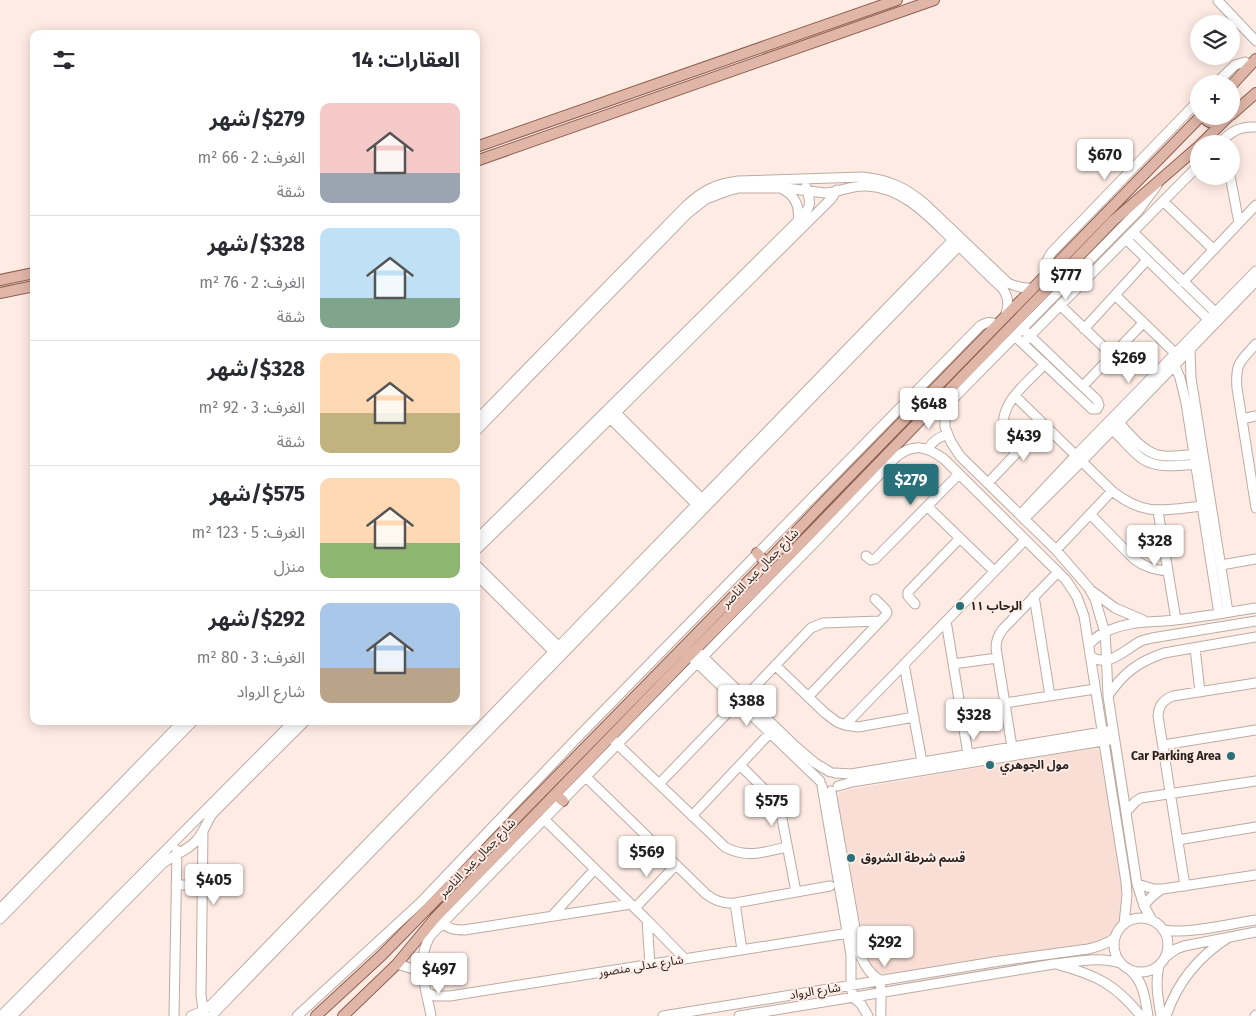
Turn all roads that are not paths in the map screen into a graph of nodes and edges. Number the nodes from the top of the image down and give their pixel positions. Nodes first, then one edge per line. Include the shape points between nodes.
1 (896, 0) edge
2 (934, 0) edge
3 (1218, 1) edge
4 (1256, 41) edge
5 (1253, 62) edge
6 (1224, 75) edge
7 (1240, 76) edge
8 (1254, 96) edge
9 (1240, 107) edge
10 (1190, 109) edge
11 (1193, 125) edge
12 (1220, 125) edge
13 (1256, 128) edge
14 (1210, 135) edge
15 (1227, 135) edge
16 (480, 146) edge
17 (1190, 154) edge
18 (480, 160) edge
19 (1190, 175) edge
20 (837, 178) junction
21 (807, 179) junction
22 (1162, 179) junction
23 (1232, 185) edge
24 (780, 188) junction
25 (807, 190) junction
26 (837, 191) junction
27 (1164, 202) junction
28 (1256, 205) edge
29 (798, 221) junction
30 (1239, 223) junction
31 (1130, 236) junction
32 (956, 243) junction
33 (1214, 250) junction
34 (640, 258) junction
35 (1147, 260) junction
36 (1256, 270) edge
37 (30, 274) edge
38 (1044, 276) junction
39 (0, 280) edge
40 (1183, 282) junction
41 (1256, 282) edge
42 (30, 287) edge
43 (1033, 288) junction
44 (0, 293) edge
45 (1115, 295) junction
46 (1060, 305) junction
47 (1215, 319) junction
48 (1001, 321) junction
49 (1143, 322) junction
50 (1022, 329) junction
51 (1084, 329) junction
52 (1015, 336) junction
53 (1030, 336) junction
54 (1023, 343) junction
55 (1256, 344) edge
56 (1190, 350) junction
57 (1175, 353) junction
58 (1112, 355) junction
59 (1045, 364) junction
60 (1175, 366) junction
61 (1083, 386) junction
62 (632, 392) junction
63 (1015, 396) junction
64 (944, 402) junction
65 (613, 415) junction
66 (1256, 416) edge
67 (480, 417) edge
68 (1242, 419) junction
69 (1044, 424) junction
70 (480, 427) edge
71 (1116, 427) junction
72 (947, 435) junction
73 (587, 436) junction
74 (928, 449) junction
75 (893, 454) junction
76 (1016, 454) junction
77 (1079, 458) junction
78 (1199, 459) junction
79 (1253, 464) edge
80 (959, 474) junction
81 (724, 481) junction
82 (988, 483) junction
83 (1112, 491) junction
84 (699, 501) junction
85 (928, 506) junction
86 (1202, 506) junction
87 (1256, 508) edge
88 (817, 509) junction
89 (1158, 511) junction
90 (1090, 514) junction
91 (825, 516) junction
92 (1022, 517) junction
93 (804, 522) junction
94 (680, 526) junction
95 (813, 531) junction
96 (480, 536) edge
97 (960, 538) junction
98 (1025, 540) junction
99 (480, 546) edge
100 (1056, 550) junction
101 (757, 554) junction
102 (866, 556) dead end
103 (1256, 559) edge
104 (766, 563) junction
105 (1221, 565) junction
106 (480, 569) edge
107 (1168, 570) junction
108 (994, 571) junction
109 (1058, 572) junction
110 (480, 578) edge
111 (1089, 588) junction
112 (1034, 596) junction
113 (875, 599) dead end
114 (915, 604) dead end
115 (1256, 608) edge
116 (1224, 613) junction
117 (1176, 620) junction
118 (880, 621) junction
119 (946, 621) junction
120 (1148, 621) junction
121 (1256, 621) edge
122 (1104, 633) junction
123 (575, 635) junction
124 (1256, 637) edge
125 (1152, 638) junction
126 (1089, 645) junction
127 (1195, 648) junction
128 (556, 649) junction
129 (696, 656) junction
130 (1090, 656) junction
131 (997, 658) junction
132 (1107, 660) junction
133 (904, 664) junction
134 (953, 664) junction
135 (776, 665) junction
136 (542, 669) junction
137 (1256, 683) edge
138 (1095, 689) junction
139 (1200, 692) junction
140 (1050, 696) junction
141 (1108, 696) junction
142 (808, 697) junction
143 (741, 699) junction
144 (1005, 703) junction
145 (914, 717) junction
146 (179, 725) edge
147 (189, 725) edge
148 (290, 725) edge
149 (301, 725) edge
150 (845, 725) junction
151 (1256, 730) edge
152 (770, 734) junction
153 (1114, 735) junction
154 (1103, 737) junction
155 (614, 741) junction
156 (1163, 745) junction
157 (1012, 747) junction
158 (968, 754) junction
159 (922, 762) junction
160 (740, 765) junction
161 (833, 773) junction
162 (586, 777) junction
163 (1256, 781) edge
164 (659, 784) junction
165 (821, 784) junction
166 (1123, 788) junction
167 (835, 789) junction
168 (1170, 794) junction
169 (559, 798) junction
170 (1141, 798) junction
171 (1126, 812) junction
172 (692, 816) junction
173 (545, 820) junction
174 (195, 821) junction
175 (1256, 828) edge
176 (386, 829) junction
177 (203, 833) junction
178 (178, 837) junction
179 (1178, 840) junction
180 (788, 847) junction
181 (838, 852) junction
182 (176, 854) junction
183 (676, 865) junction
184 (595, 869) junction
185 (1256, 874) edge
186 (1137, 884) junction
187 (176, 885) junction
188 (202, 885) junction
189 (830, 886) dead end
190 (1185, 886) junction
191 (1163, 889) junction
192 (796, 892) junction
193 (12, 902) junction
194 (734, 903) junction
195 (424, 905) junction
196 (632, 906) junction
197 (1144, 906) junction
198 (0, 910) edge
199 (552, 916) junction
200 (0, 920) edge
201 (647, 920) junction
202 (1152, 920) junction
203 (1256, 920) edge
204 (443, 923) junction
205 (1124, 924) junction
206 (1163, 930) junction
207 (851, 932) junction
208 (1256, 932) edge
209 (1229, 937) junction
210 (1114, 938) junction
211 (742, 950) junction
212 (1165, 957) junction
213 (684, 959) junction
214 (1120, 963) junction
215 (397, 964) junction
216 (1054, 964) junction
217 (650, 965) junction
218 (1159, 965) junction
219 (1130, 970) junction
220 (359, 976) junction
221 (424, 979) junction
222 (880, 981) junction
223 (377, 984) junction
224 (851, 985) junction
225 (426, 992) junction
226 (882, 993) junction
227 (853, 997) junction
228 (204, 1013) edge
229 (1, 1016) edge
230 (12, 1016) edge
231 (174, 1016) edge
232 (191, 1016) edge
233 (212, 1016) edge
234 (297, 1016) edge
235 (316, 1016) edge
236 (343, 1016) edge
237 (431, 1016) edge
238 (663, 1016) edge
239 (738, 1016) edge
240 (868, 1016) edge
241 (881, 1016) edge
242 (1141, 1016) edge
243 (1148, 1016) edge
244 (1161, 1016) edge
245 (1166, 1016) edge

1 - 16 main road
2 - 18 main road
3 - 4 street
5 - 6 street via 1235,65
5 - 7 main road
8 - 9 main road, شارع جمال عبد الناصر
10 - 38 street via 1052,252 1047,258
11 - 38 main road, شارع جمال عبد الناصر
12 - 14 main road, شارع جمال عبد الناصر
13 - 15 street via 1245,127
17 - 22 main road, شارع جمال عبد الناصر
19 - 27 street
20 - 21 street
20 - 26 street
20 - 43 street via 877,179 903,188 926,204 1008,283
21 - 25 street
21 - 34 street via 738,181 707,190 686,206
22 - 50 street via 1138,211
22 - 64 main road, شارع جمال عبد الناصر via 1113,221
23 - 30 street
24 - 25 street
24 - 29 street via 797,204
24 - 34 street via 739,188 706,199
25 - 26 street
25 - 29 street via 809,205
26 - 32 street via 864,185 877,186 900,195 921,209
26 - 62 street
27 - 31 street
27 - 33 street
28 - 30 street
29 - 62 street
30 - 33 street
31 - 35 street
31 - 40 street
31 - 46 street
32 - 48 street via 1008,297 1009,307
32 - 81 street
33 - 40 street
34 - 67 street
34 - 70 street
35 - 45 street
35 - 47 street
36 - 47 street
37 - 39 main road
38 - 43 main road, شارع جمال عبد الناصر
40 - 47 street
41 - 47 street
42 - 44 main road
43 - 48 main road, شارع جمال عبد الناصر
45 - 49 street
45 - 51 street
46 - 51 street
46 - 53 street
47 - 56 street
47 - 57 street
48 - 88 main road, شارع جمال عبد الناصر
48 - 101 street via 980,326
49 - 57 street
49 - 58 street
50 - 52 street
50 - 53 street
51 - 58 street
52 - 54 street
52 - 64 street
53 - 54 street
53 - 61 street
54 - 59 street
55 - 68 street via 1237,368 1236,388
56 - 60 street
56 - 78 street
57 - 77 street
58 - 61 street
59 - 61 street via 1092,409 1097,409 1099,402
59 - 63 street
60 - 71 street
60 - 78 street via 1184,390
62 - 65 street
62 - 73 street
63 - 69 street
63 - 76 street via 1006,409 1004,430
64 - 72 street
64 - 75 main road, شارع جمال عبد الناصر
65 - 73 street
65 - 84 street
66 - 68 street
68 - 79 street
69 - 76 street
69 - 77 street
71 - 77 street
71 - 78 street via 1134,452 1148,462 1165,466
72 - 74 street via 934,441
72 - 82 street via 960,456
73 - 96 street
73 - 99 street
74 - 75 street via 914,448
74 - 80 street
75 - 91 main road, شارع جمال عبد الناصر
75 - 129 street
76 - 82 street
77 - 83 street
77 - 92 street
78 - 86 street
78 - 105 street
79 - 87 street
80 - 85 street
80 - 98 street
81 - 84 street
81 - 94 street
82 - 92 street
83 - 89 street via 1133,505
83 - 90 street
84 - 94 street
85 - 97 street
85 - 102 street via 875,560
86 - 89 street
86 - 116 street
88 - 91 main road
88 - 93 main road, شارع جمال عبد الناصر
89 - 107 street
90 - 100 street
90 - 107 street via 1134,559 1148,568
91 - 95 main road, شارع جمال عبد الناصر
92 - 100 street
93 - 95 main road
93 - 104 main road, شارع جمال عبد الناصر
94 - 123 street
95 - 129 main road, شارع جمال عبد الناصر
97 - 108 street
97 - 114 street via 908,592
98 - 108 street
98 - 109 street
100 - 111 street
101 - 104 main road
101 - 195 street via 576,739
103 - 105 street
104 - 195 main road, شارع جمال عبد الناصر
105 - 116 street
106 - 128 street
107 - 117 street
108 - 119 street
109 - 112 street
109 - 126 street via 1082,606
110 - 128 street
111 - 120 street via 1115,608
111 - 122 street
112 - 131 street via 999,634
112 - 140 street
113 - 118 street via 887,612
115 - 116 street
116 - 117 street
117 - 120 street
118 - 135 street via 817,625 806,632
118 - 142 street
119 - 133 street
119 - 134 street
120 - 122 street via 1120,626
120 - 125 street
121 - 125 street
122 - 126 street
122 - 132 street
123 - 128 street
123 - 136 street
124 - 127 street
125 - 132 street
126 - 130 street
127 - 139 street
127 - 141 street via 1164,653 1138,664 1126,673
128 - 136 street
129 - 143 street
129 - 155 main road, شارع جمال عبد الناصر
130 - 132 street
130 - 138 street
131 - 134 street
131 - 144 street
132 - 141 street
133 - 145 street
133 - 150 street
134 - 158 street
135 - 142 street
135 - 143 street
136 - 176 street
137 - 139 street
138 - 140 street
138 - 154 street
139 - 156 street via 1173,696 1161,703 1158,716
140 - 144 street
141 - 153 street
142 - 150 street via 831,718
143 - 152 street
143 - 161 street via 815,763
143 - 164 street
144 - 157 street
145 - 150 street
145 - 159 street
146 - 193 street
147 - 193 street
148 - 174 street
149 - 177 street via 213,813
151 - 156 street
152 - 160 street
152 - 165 street
153 - 154 street
153 - 166 street
154 - 157 street
154 - 167 street via 852,782
154 - 205 street via 1126,882
155 - 162 street
155 - 164 street
155 - 169 main road, شارع جمال عبد الناصر
156 - 168 street
157 - 158 street
158 - 159 street
159 - 161 street via 851,774
160 - 172 street
160 - 180 street via 776,801
161 - 165 street via 827,772 822,776
161 - 167 street via 839,778
162 - 169 street
162 - 183 street
163 - 168 street
164 - 172 street
165 - 167 street via 826,790
165 - 181 street
166 - 170 street
166 - 171 street
167 - 181 street
168 - 170 street
168 - 179 street
169 - 173 street
169 - 215 main road, شارع جمال عبد الناصر via 435,918
170 - 171 street
171 - 186 street
172 - 180 street via 734,852 753,854
173 - 184 street
173 - 204 street
174 - 177 street via 201,825
174 - 178 street
175 - 179 street
176 - 228 street
176 - 233 street
177 - 182 street via 192,846
177 - 188 street
178 - 182 street
178 - 229 street
179 - 190 street
180 - 192 street
181 - 207 street
182 - 187 street
182 - 230 street via 162,864
183 - 194 street via 712,899
183 - 196 street
184 - 196 street
184 - 199 street
185 - 190 street
186 - 191 street
186 - 197 street
187 - 188 street
187 - 231 street
188 - 228 street via 201,995
189 - 192 street
190 - 191 street
191 - 197 street
192 - 194 street
193 - 198 street
193 - 200 street
194 - 211 street
195 - 220 main road, شارع جمال عبد الناصر
195 - 234 street
196 - 199 street
196 - 201 street
197 - 202 street
199 - 204 street via 464,930 456,930
201 - 213 street
201 - 217 street
202 - 205 street via 1137,918
202 - 206 street
203 - 206 street via 1188,931
204 - 221 street via 426,944 422,961
205 - 210 street
206 - 212 street via 1168,943
207 - 211 street, شارع عدلى منصور
207 - 222 street via 866,968
207 - 224 street
208 - 209 street
209 - 212 street via 1184,946
209 - 245 street via 1204,955 1189,973
210 - 214 street via 1114,951
210 - 222 street, شارع الرواد via 1088,949
211 - 213 street, شارع عدلى منصور
212 - 218 street
213 - 217 street, شارع عدلى منصور
214 - 216 street, شارع الرواد via 1100,959
214 - 219 street
215 - 221 street via 413,969
215 - 223 main road, شارع جمال عبد الناصر
216 - 226 street, شارع الرواد
216 - 242 street via 1104,981
217 - 225 street, شارع عدلى منصور via 445,997
218 - 219 street via 1147,972
218 - 244 street via 1157,988
219 - 243 street via 1143,989
220 - 223 main road via 369,975
220 - 235 main road, شارع جمال عبد الناصر
221 - 225 street
222 - 224 street, شارع الرواد
222 - 226 street
223 - 236 main road, شارع جمال عبد الناصر
224 - 227 street
224 - 238 street, شارع الرواد
225 - 237 street
226 - 227 street, شارع الرواد
226 - 241 street
227 - 239 street, شارع الرواد
227 - 240 street
228 - 232 street

